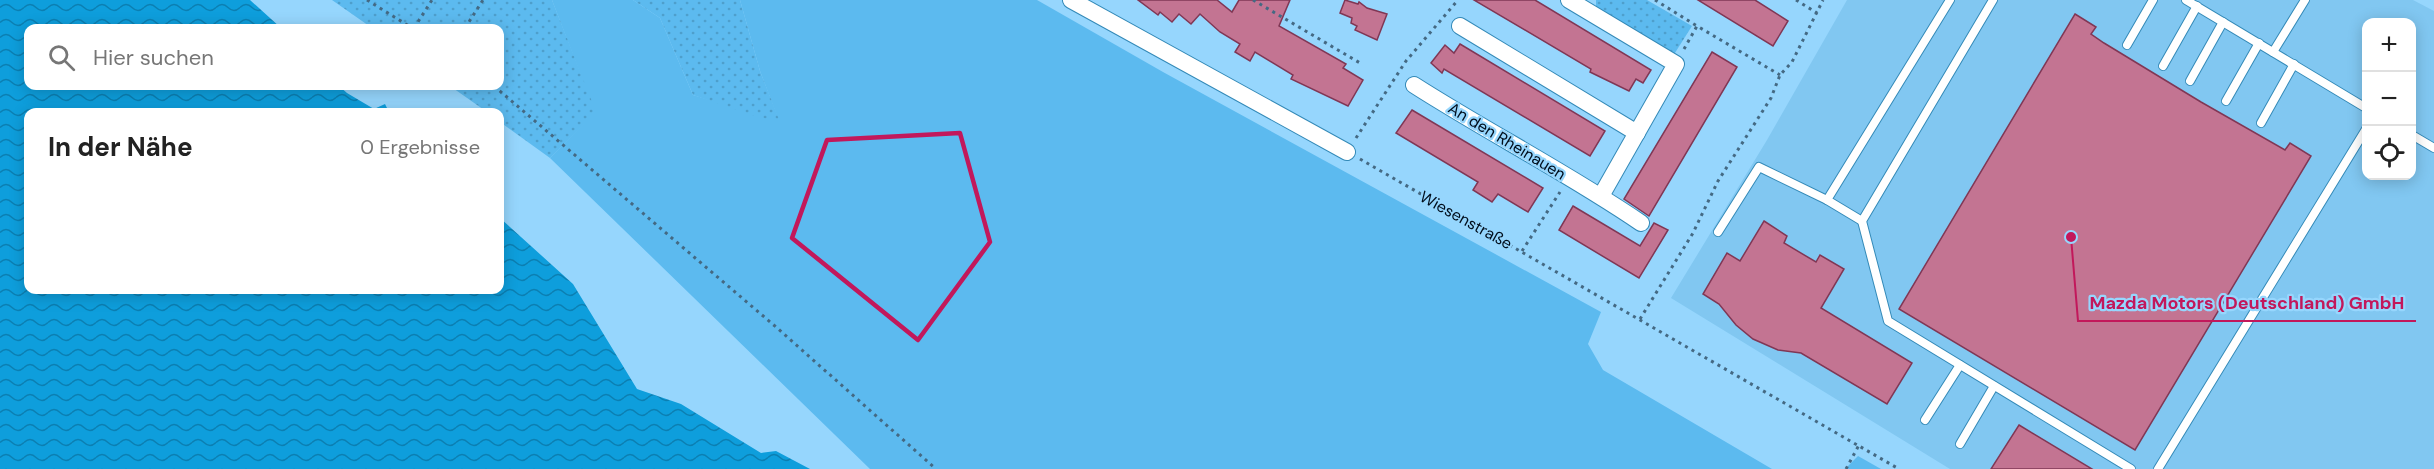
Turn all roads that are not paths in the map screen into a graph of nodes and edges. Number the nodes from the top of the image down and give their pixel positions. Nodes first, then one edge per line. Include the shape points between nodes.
1 (1071, 0) edge
2 (1950, 0) edge
3 (1993, 0) edge
4 (2153, 0) edge
5 (2186, 0) edge
6 (2305, 0) edge
7 (1576, 2) edge
8 (2197, 6) junction
9 (2223, 22) junction
10 (1460, 26) dead end
11 (2259, 43) junction
12 (2127, 45) dead end
13 (2273, 52) junction
14 (2294, 64) junction
15 (2163, 66) dead end
16 (2190, 81) dead end
17 (1414, 85) dead end
18 (2226, 101) dead end
19 (2362, 105) edge
20 (2261, 123) dead end
21 (1637, 133) junction
22 (2362, 137) edge
23 (2416, 137) edge
24 (2434, 148) edge
25 (1347, 152) road end
26 (1601, 196) junction
27 (1827, 200) junction
28 (1862, 221) junction
29 (1641, 223) dead end
30 (1718, 232) dead end
31 (1959, 365) junction
32 (1994, 386) junction
33 (1925, 420) dead end
34 (1960, 444) dead end
35 (2131, 469) edge
36 (2158, 469) edge

1 - 25 street
2 - 27 lane
3 - 28 lane
4 - 12 lane
5 - 8 lane
6 - 13 lane
7 - 21 street via 1676,64
8 - 9 lane
8 - 15 lane
9 - 11 lane
9 - 16 lane
10 - 21 street
11 - 13 lane
11 - 18 lane
13 - 14 lane
14 - 19 lane
14 - 20 lane
17 - 26 street, An den Rheinauen
21 - 26 street
22 - 36 lane
23 - 24 lane
26 - 29 street, An den Rheinauen
27 - 28 lane
27 - 30 lane via 1760,167
28 - 31 lane via 1888,321
31 - 32 lane
31 - 33 lane
32 - 34 lane
32 - 35 lane

